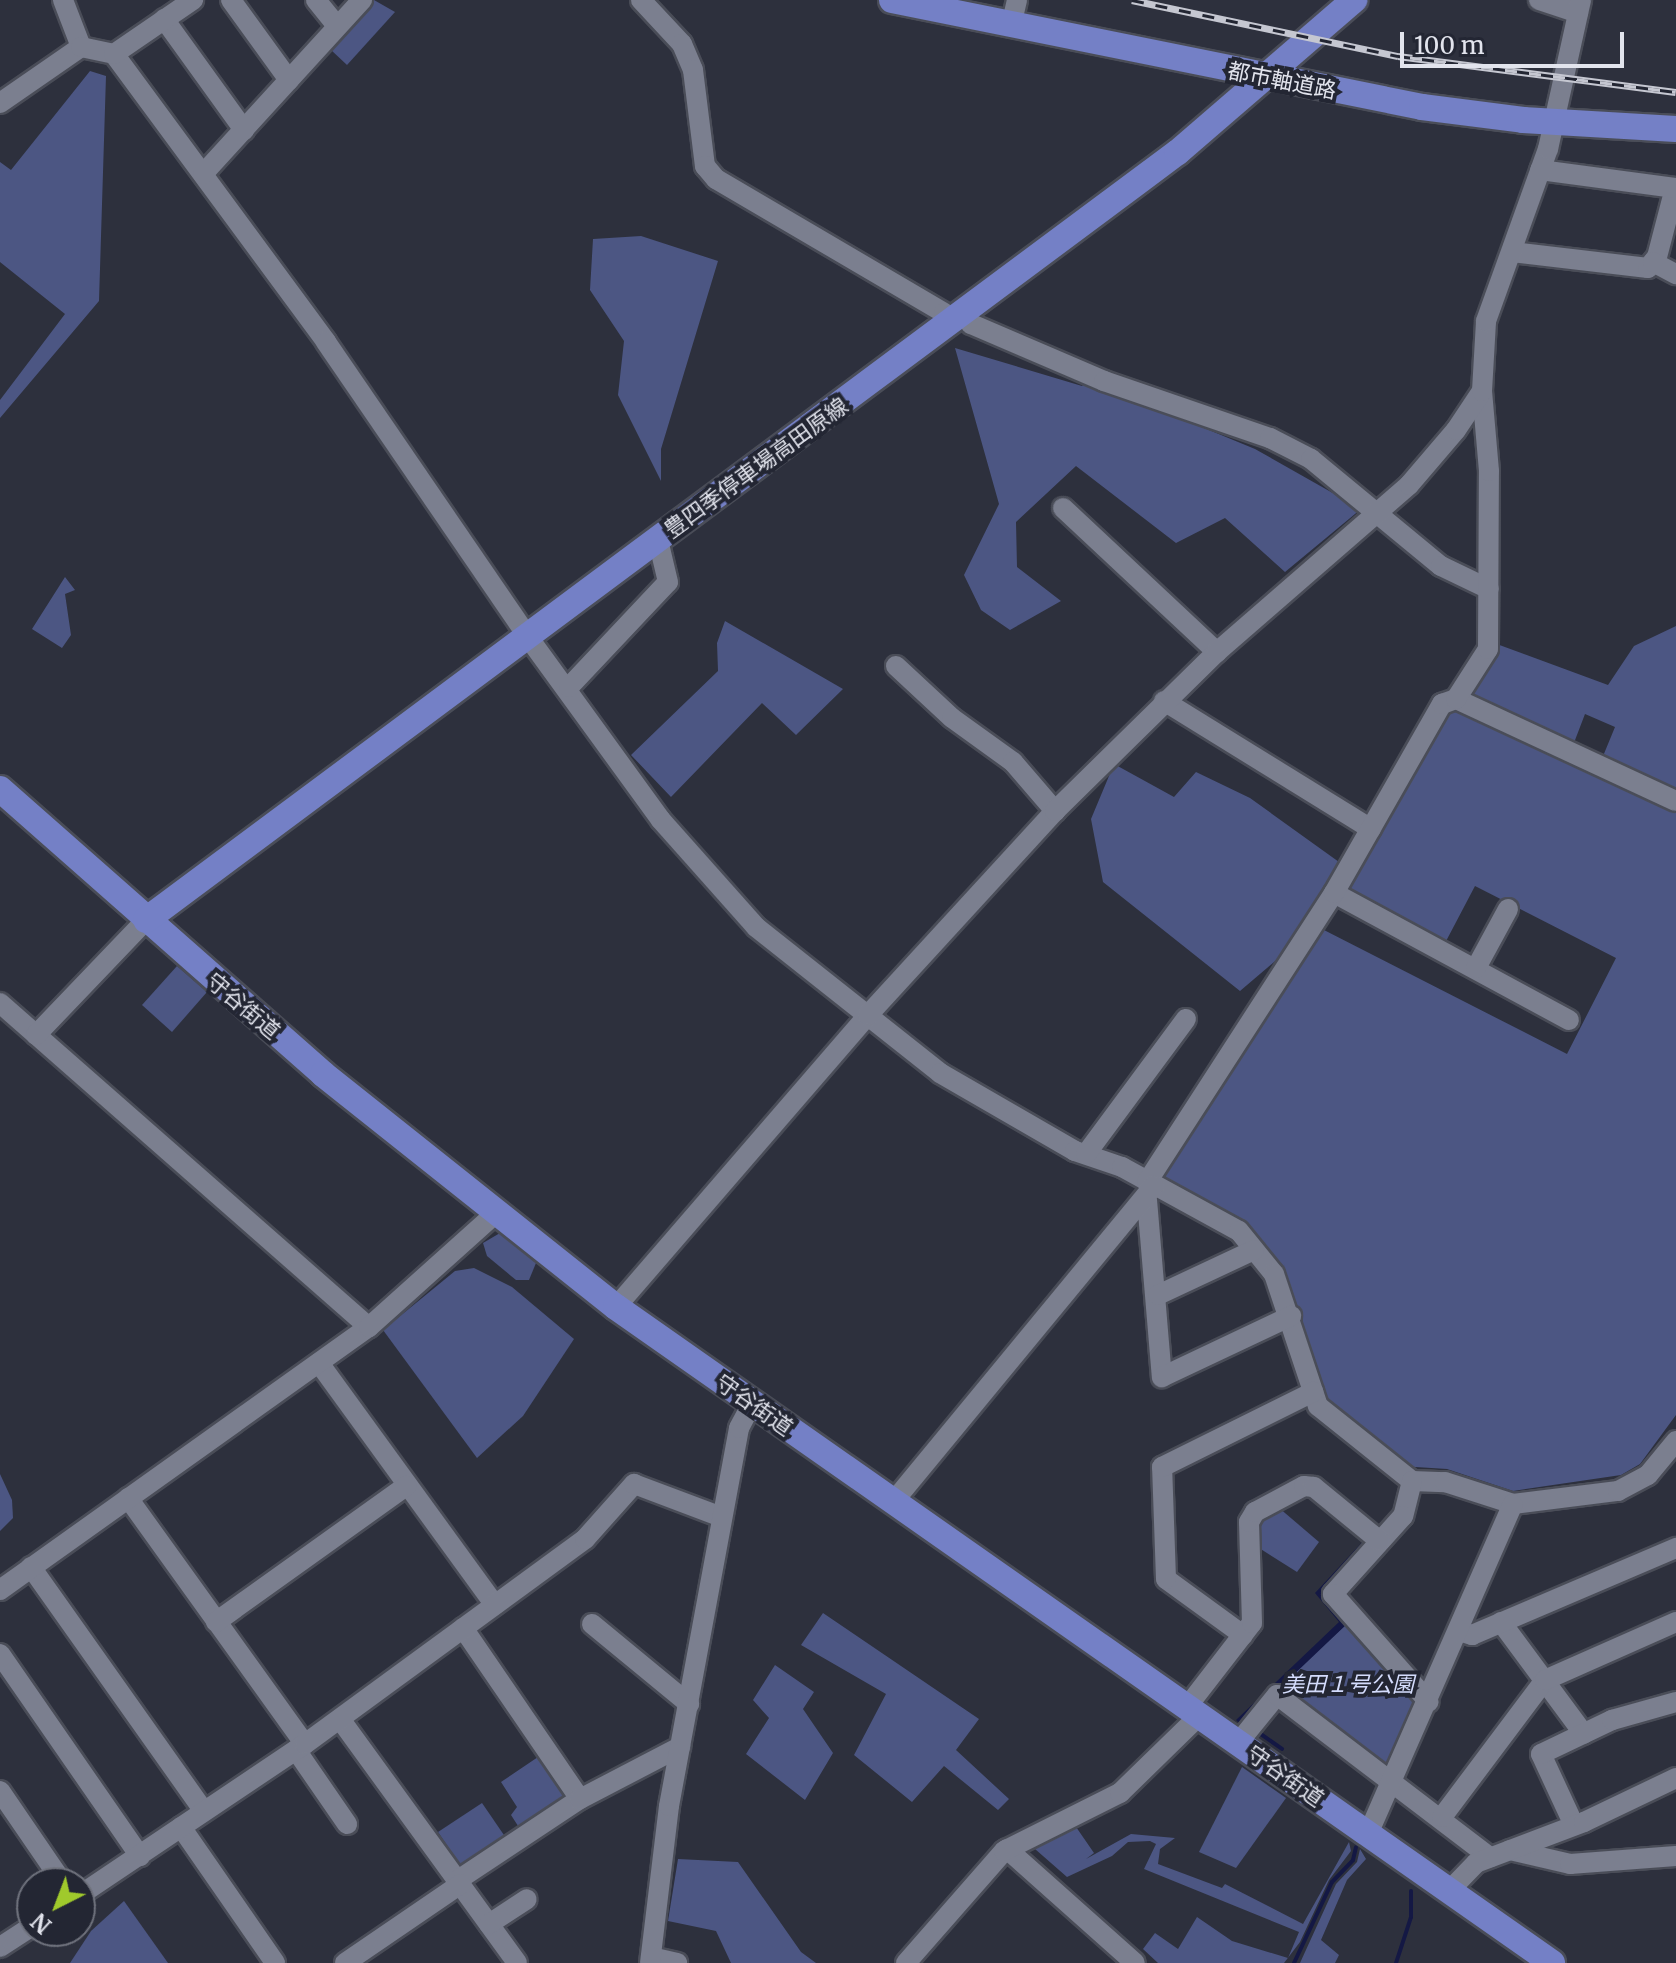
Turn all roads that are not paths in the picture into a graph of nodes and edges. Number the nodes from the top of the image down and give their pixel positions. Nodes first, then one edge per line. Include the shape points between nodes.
1 (63, 0) edge
2 (193, 0) edge
3 (231, 0) edge
4 (316, 0) edge
5 (362, 0) edge
6 (641, 0) edge
7 (892, 0) edge
8 (1017, 0) edge
9 (1354, 0) edge
10 (1539, 0) edge
11 (1579, 6) edge
12 (164, 19) junction
13 (337, 26) junction
14 (1011, 26) junction
15 (81, 47) junction
16 (114, 54) junction
17 (1265, 79) junction
18 (289, 80) junction
19 (0, 103) edge
20 (1554, 122) junction
21 (1676, 129) edge
22 (244, 130) junction
23 (1540, 170) junction
24 (203, 174) junction
25 (1512, 252) junction
26 (1653, 262) junction
27 (1676, 274) edge
28 (957, 318) junction
29 (1482, 391) junction
30 (1063, 508) dead end
31 (1379, 510) junction
32 (658, 540) junction
33 (1489, 589) junction
34 (528, 637) junction
35 (1217, 652) junction
36 (896, 666) dead end
37 (569, 687) junction
38 (1456, 699) junction
39 (1164, 701) junction
40 (0, 789) edge
41 (1676, 801) edge
42 (1055, 811) junction
43 (1371, 829) junction
44 (1334, 893) junction
45 (1508, 909) dead end
46 (146, 920) junction
47 (1476, 968) junction
48 (0, 1003) edge
49 (868, 1015) junction
50 (1186, 1019) dead end
51 (1569, 1020) dead end
52 (36, 1035) junction
53 (1086, 1154) junction
54 (1150, 1189) junction
55 (494, 1215) junction
56 (1254, 1250) junction
57 (1158, 1295) junction
58 (616, 1307) junction
59 (1291, 1316) junction
60 (369, 1327) junction
61 (319, 1363) junction
62 (1313, 1392) junction
63 (752, 1404) junction
64 (1676, 1441) edge
65 (1412, 1481) junction
66 (406, 1486) junction
67 (128, 1498) junction
68 (894, 1501) junction
69 (1513, 1504) junction
70 (722, 1517) junction
71 (1380, 1541) junction
72 (1676, 1548) edge
73 (31, 1567) junction
74 (0, 1590) edge
75 (495, 1605) junction
76 (216, 1622) junction
77 (1501, 1622) junction
78 (1676, 1622) edge
79 (592, 1624) dead end
80 (463, 1628) junction
81 (1459, 1631) junction
82 (1243, 1635) junction
83 (0, 1654) edge
84 (1545, 1680) junction
85 (1429, 1702) junction
86 (1676, 1702) edge
87 (689, 1704) junction
88 (1193, 1712) junction
89 (340, 1719) junction
90 (1584, 1734) junction
91 (1238, 1743) junction
92 (300, 1747) junction
93 (680, 1747) junction
94 (1676, 1778) edge
95 (1394, 1781) junction
96 (0, 1791) edge
97 (580, 1799) junction
98 (204, 1811) junction
99 (1442, 1817) junction
100 (1573, 1823) junction
101 (347, 1824) dead end
102 (181, 1827) junction
103 (1368, 1834) junction
104 (1007, 1849) junction
105 (1500, 1853) junction
106 (140, 1856) junction
107 (1676, 1856) edge
108 (52, 1867) edge
109 (460, 1882) junction
110 (96, 1885) edge
111 (1449, 1891) junction
112 (527, 1899) dead end
113 (489, 1924) junction
114 (651, 1960) edge
115 (275, 1963) edge
116 (345, 1963) edge
117 (517, 1963) edge
118 (677, 1963) edge
119 (906, 1963) edge
120 (1135, 1963) edge
121 (1552, 1963) edge

1 - 15 street
2 - 12 street
3 - 18 street
4 - 13 street
5 - 13 street
6 - 28 street via 682,44 693,70 705,166 716,179
7 - 14 main road, 都市軸道路
8 - 14 street
9 - 17 main road, 豊四季停車場高田原線
10 - 11 street
11 - 20 street
12 - 16 street
12 - 22 street
13 - 18 street
14 - 17 main road, 都市軸道路
15 - 16 street
15 - 19 street
16 - 24 street
17 - 20 main road, 都市軸道路 via 1422,107
17 - 28 main road, 豊四季停車場高田原線
18 - 22 street
20 - 21 main road, 都市軸道路
20 - 23 street
22 - 24 street
23 - 25 street
23 - 26 street via 1675,188
24 - 34 street via 326,342
25 - 26 street via 1648,268
25 - 29 street via 1486,321
26 - 27 street
28 - 31 street via 1104,381 1270,438 1311,459
28 - 32 main road, 豊四季停車場高田原線
29 - 31 street via 1409,485
29 - 33 street via 1489,471
30 - 35 street
31 - 33 street via 1441,566
31 - 35 street
32 - 34 main road, 豊四季停車場高田原線
32 - 37 street via 668,582
33 - 38 street via 1488,649
34 - 37 street
34 - 46 main road, 豊四季停車場高田原線
35 - 39 street
36 - 42 street via 952,718 1013,762
37 - 49 street via 704,872 756,927
38 - 41 street
38 - 43 street via 1442,704
39 - 42 street
39 - 43 street
40 - 46 main road, 守谷街道
42 - 49 street
43 - 44 street
44 - 47 street
44 - 54 street
45 - 47 street
46 - 52 street
46 - 55 main road, 守谷街道
47 - 51 street
48 - 52 street
49 - 53 street via 940,1073
49 - 58 street
50 - 53 street
52 - 60 street
53 - 54 street
54 - 56 street via 1239,1231
54 - 57 street
54 - 68 street
55 - 58 main road, 守谷街道
55 - 60 street
56 - 57 street
56 - 59 street via 1274,1274
57 - 59 street via 1162,1377
58 - 63 main road, 守谷街道
59 - 62 street
60 - 61 street
61 - 66 street
61 - 67 street
62 - 65 street via 1318,1406
62 - 82 street via 1162,1467 1166,1579
63 - 68 main road, 守谷街道
63 - 70 street via 739,1428
64 - 69 street via 1648,1475 1618,1491
65 - 69 street via 1445,1482
65 - 71 street via 1403,1516
66 - 75 street
66 - 76 street
67 - 73 street
67 - 76 street
68 - 88 main road, 守谷街道
69 - 81 street
70 - 75 street via 634,1484 585,1539
70 - 87 street
71 - 82 street via 1314,1487 1304,1486 1255,1512 1249,1522 1252,1623
71 - 85 street via 1333,1594
72 - 77 street
73 - 74 street
73 - 98 street
75 - 80 street
76 - 92 street
77 - 81 street via 1472,1635
77 - 84 street
78 - 84 street
79 - 87 street via 676,1699
80 - 89 street
80 - 97 street
81 - 85 street
82 - 88 street
83 - 106 street
84 - 90 street
84 - 99 street
85 - 95 street
86 - 90 street via 1612,1720
87 - 93 street
88 - 91 main road, 守谷街道
88 - 104 street via 1120,1793
89 - 92 street
89 - 109 street
90 - 100 street via 1541,1754
91 - 95 street via 1277,1695
91 - 103 main road, 守谷街道
92 - 98 street
92 - 101 street
93 - 97 street
93 - 114 street via 657,1881
94 - 100 street
95 - 99 street
95 - 103 street
96 - 108 street
97 - 109 street
98 - 102 street
99 - 105 street
100 - 105 street
102 - 106 street
102 - 115 street
103 - 111 main road, 守谷街道
104 - 119 street
104 - 120 street
105 - 107 street via 1570,1864
105 - 111 street
106 - 110 street
109 - 113 street
109 - 116 street
111 - 121 main road, 守谷街道
112 - 113 street
113 - 117 street
114 - 118 street

